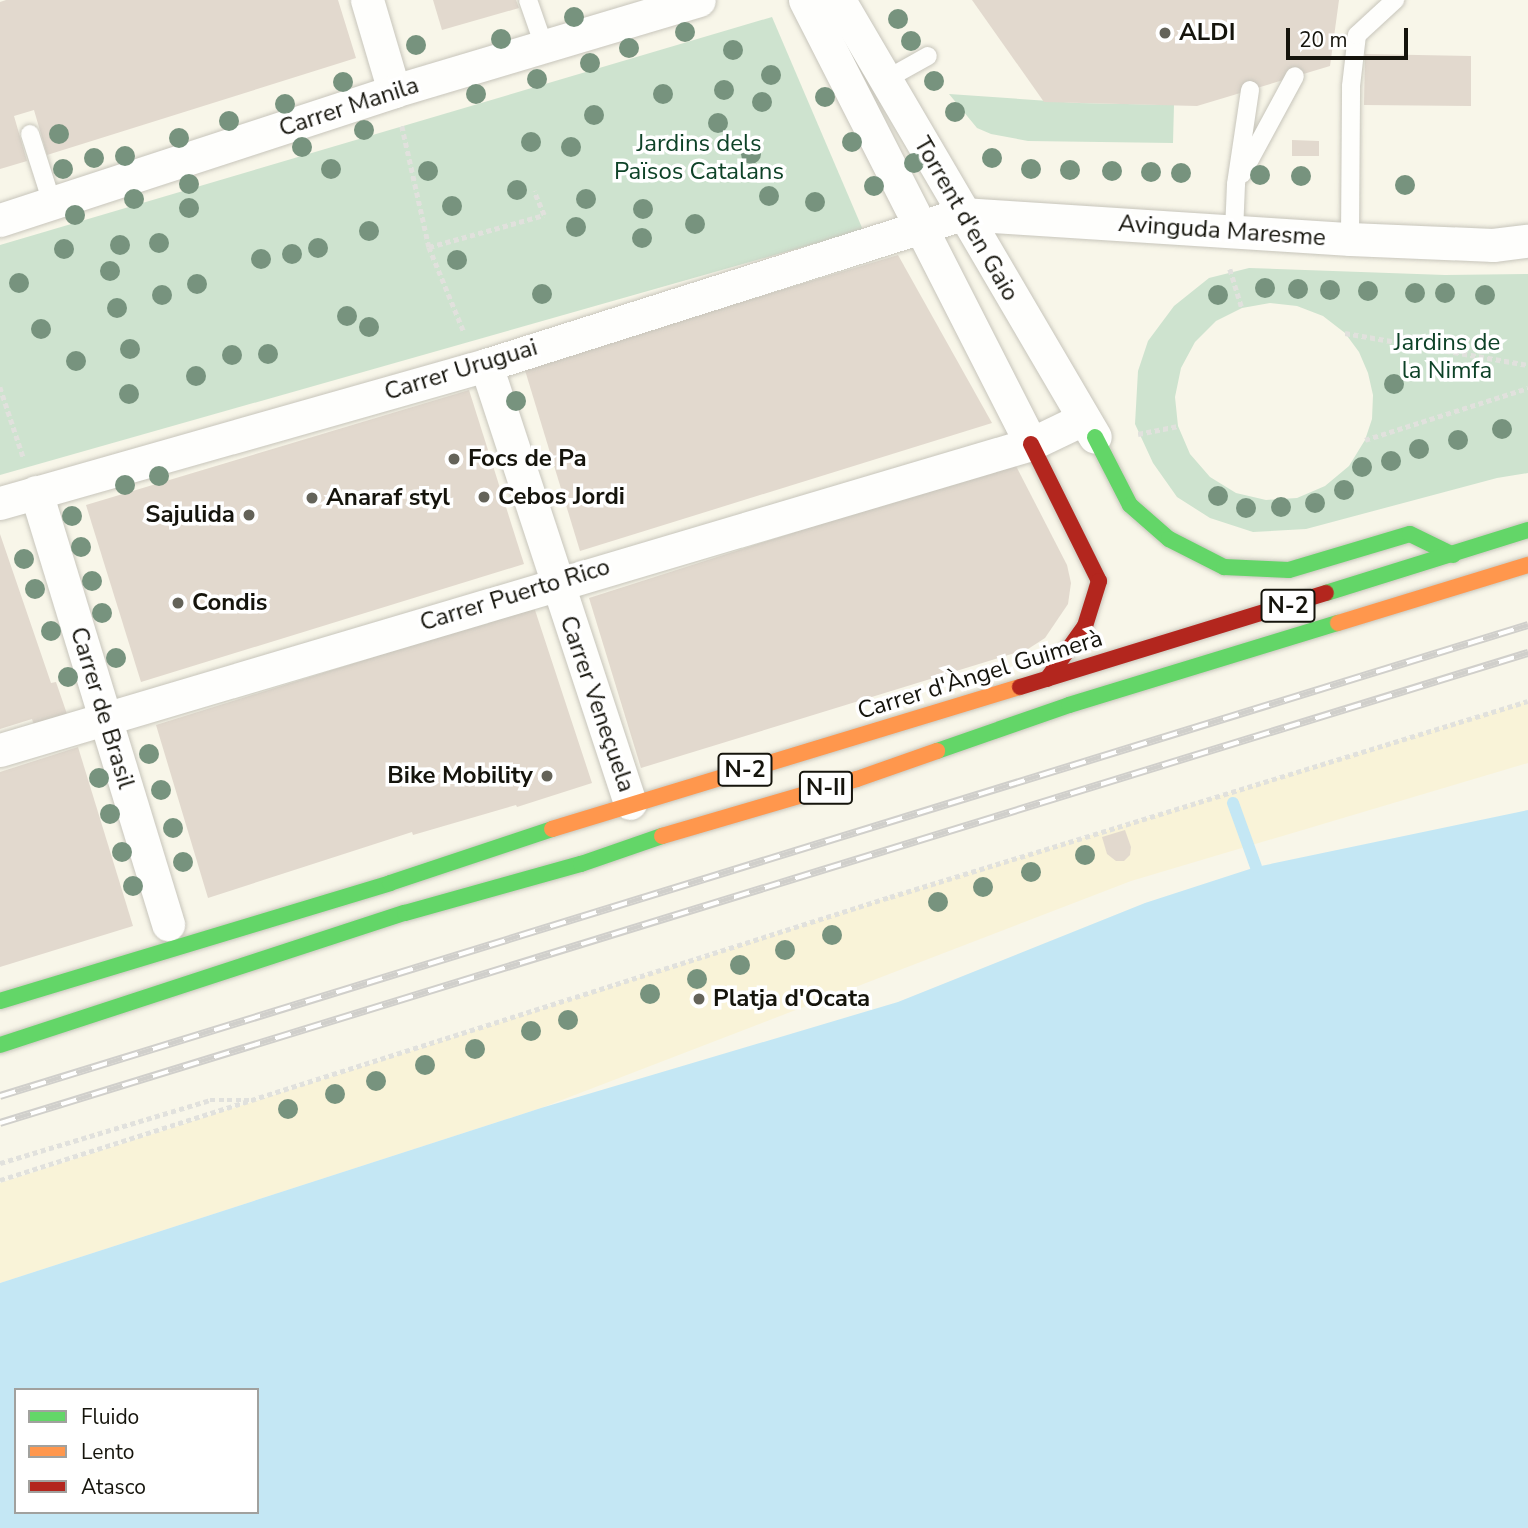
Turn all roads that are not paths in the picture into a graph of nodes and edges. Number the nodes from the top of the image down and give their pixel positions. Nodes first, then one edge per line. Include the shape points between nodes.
1 (367, 0) edge
2 (528, 0) edge
3 (699, 0) edge
4 (805, 0) edge
5 (839, 0) edge
6 (1395, 0) edge
7 (544, 46) junction
8 (928, 56) dead end
9 (1295, 76) dead end
10 (885, 80) junction
11 (1250, 90) dead end
12 (394, 91) junction
13 (30, 134) dead end
14 (1236, 184) junction
15 (52, 203) junction
16 (962, 214) junction
17 (0, 220) edge
18 (919, 228) junction
19 (1234, 232) junction
20 (1350, 239) junction
21 (1528, 241) edge
22 (486, 365) junction
23 (1089, 428) junction
24 (1031, 444) junction
25 (36, 492) junction
26 (0, 503) edge
27 (1528, 530) edge
28 (1453, 555) junction
29 (1528, 565) edge
30 (556, 583) junction
31 (1047, 679) junction
32 (106, 718) junction
33 (0, 750) edge
34 (630, 803) junction
35 (168, 925) dead end
36 (195, 981) junction
37 (0, 1001) edge
38 (0, 1028) edge
39 (0, 1045) edge

1 - 12 street
2 - 7 lane
3 - 7 street, Carrer Manila
4 - 18 street, Torrent d'en Gaio
5 - 10 street, Torrent d'en Gaio
6 - 20 lane via 1357,35
7 - 12 street, Carrer Manila
8 - 10 lane
9 - 14 lane
10 - 16 street, Torrent d'en Gaio
11 - 14 lane
12 - 15 street, Carrer Manila
13 - 15 lane
14 - 19 lane
15 - 17 street, Carrer Manila
16 - 18 street, Avinguda Maresme
16 - 19 street, Avinguda Maresme
16 - 23 street, Torrent d'en Gaio
18 - 22 street, Carrer Uruguai
18 - 24 street, Torrent d'en Gaio
19 - 20 street, Avinguda Maresme
20 - 21 street, Avinguda Maresme via 1493,245
22 - 25 street, Carrer Uruguai
22 - 30 street, Carrer Veneçuela
23 - 24 street, Carrer Puerto Rico
23 - 28 main road via 1130,505 1169,539 1224,567 1289,570 1410,534
24 - 30 street, Carrer Puerto Rico
24 - 31 main road via 1099,581 1085,626
25 - 26 street, Carrer Uruguai
25 - 32 street, Carrer de Brasil
27 - 28 main road, Carrer d'Àngel Guimerà / N-2
28 - 31 main road, Carrer d'Àngel Guimerà / N-2
29 - 36 main road, N-II via 1069,705 857,779 405,913
30 - 32 street, Carrer Puerto Rico
30 - 34 street, Carrer Veneçuela
31 - 34 main road, Carrer d'Àngel Guimerà / N-2
32 - 33 street, Carrer Puerto Rico
32 - 35 street, Carrer de Brasil
34 - 37 main road, Carrer d'Àngel Guimerà / N-2
36 - 38 main road
36 - 39 main road

